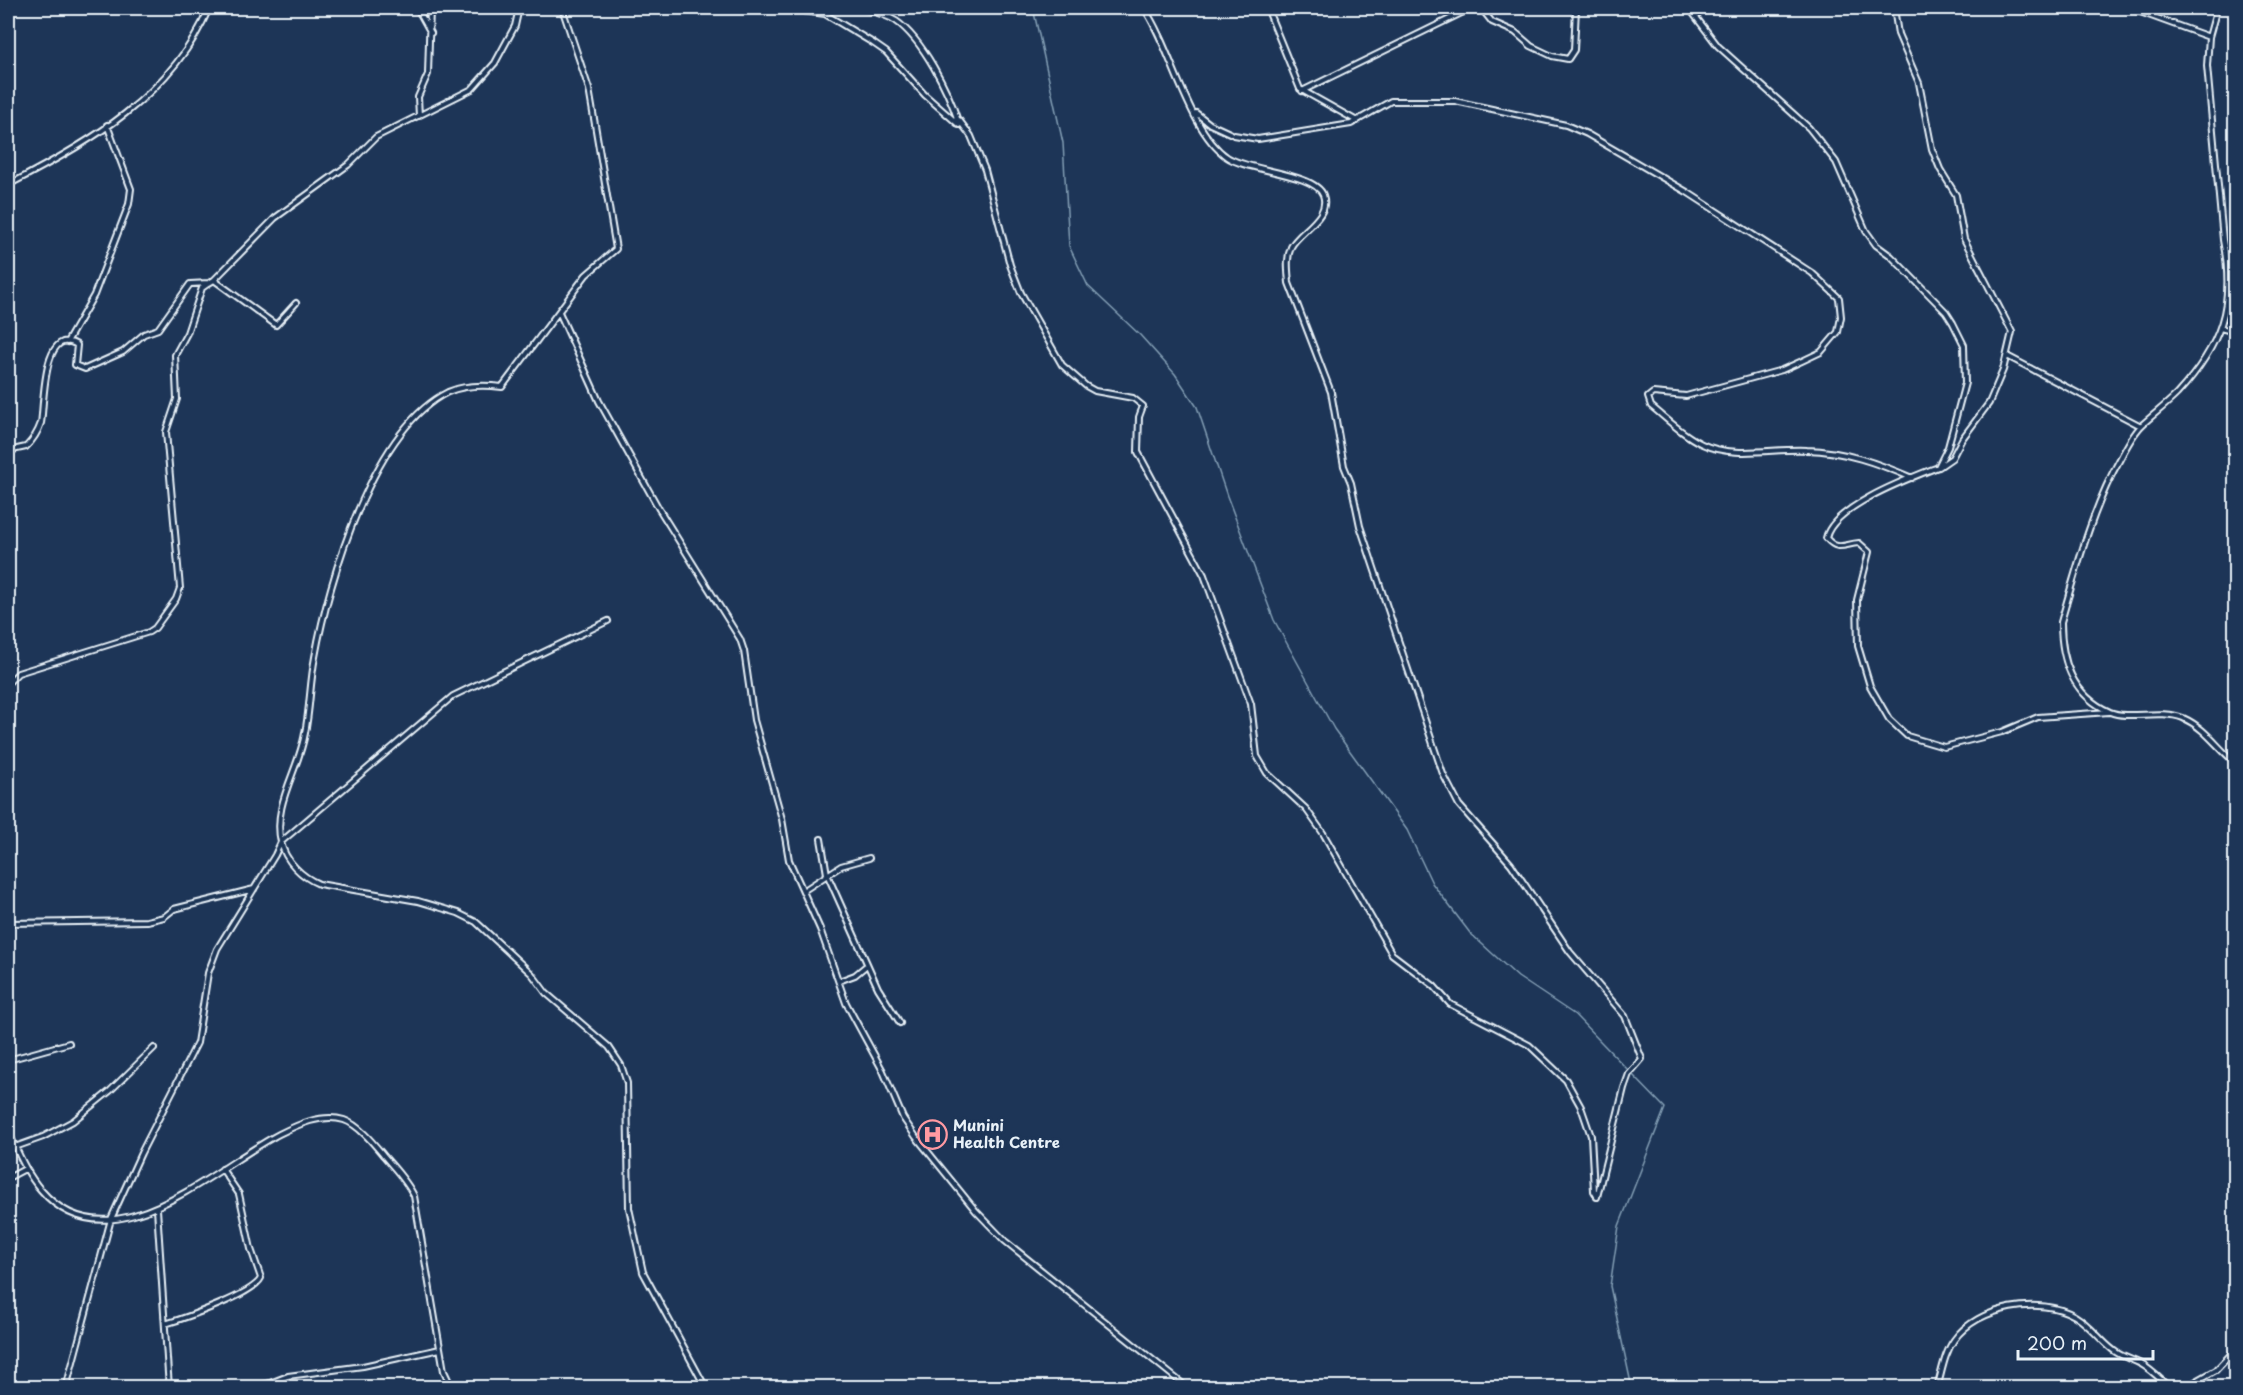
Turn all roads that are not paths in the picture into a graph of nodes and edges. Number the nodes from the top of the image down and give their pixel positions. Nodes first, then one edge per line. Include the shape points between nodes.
1 (209, 8) edge
2 (417, 8) edge
3 (430, 8) edge
4 (519, 8) edge
5 (562, 8) edge
6 (781, 8) edge
7 (860, 8) edge
8 (1144, 8) edge
9 (1267, 8) edge
10 (1472, 8) edge
11 (1481, 8) edge
12 (1576, 8) edge
13 (1689, 8) edge
14 (1894, 8) edge
15 (2129, 8) edge
16 (2217, 8) edge
17 (431, 34) junction
18 (2209, 36) junction
19 (1302, 91) junction
20 (1194, 111) junction
21 (419, 116) junction
22 (1358, 121) junction
23 (107, 125) junction
24 (959, 125) junction
25 (8, 185) edge
26 (214, 280) junction
27 (209, 283) junction
28 (296, 303) dead end
29 (559, 312) junction
30 (2220, 328) junction
31 (2235, 332) edge
32 (67, 342) junction
33 (2007, 356) junction
34 (2141, 426) junction
35 (8, 451) edge
36 (1938, 467) junction
37 (1912, 478) junction
38 (608, 621) dead end
39 (8, 683) edge
40 (2109, 712) junction
41 (2235, 763) edge
42 (821, 839) dead end
43 (280, 842) junction
44 (869, 858) dead end
45 (827, 874) junction
46 (255, 889) junction
47 (803, 891) junction
48 (8, 923) edge
49 (867, 965) junction
50 (839, 981) junction
51 (900, 1023) dead end
52 (69, 1042) dead end
53 (154, 1048) dead end
54 (8, 1060) edge
55 (8, 1131) edge
56 (15, 1147) junction
57 (222, 1168) junction
58 (25, 1169) junction
59 (8, 1178) edge
60 (157, 1209) junction
61 (111, 1219) junction
62 (165, 1324) junction
63 (440, 1349) junction
64 (2235, 1349) edge
65 (269, 1385) edge
66 (66, 1388) edge
67 (168, 1388) edge
68 (251, 1388) edge
69 (452, 1388) edge
70 (706, 1388) edge
71 (1188, 1388) edge
72 (1936, 1388) edge
73 (2170, 1388) edge
74 (2184, 1388) edge

1 - 23 street via 195,36 153,91
2 - 17 street
3 - 17 street
4 - 21 street via 506,44 472,89
5 - 29 street via 589,90 617,245 586,275
6 - 24 street via 825,14 873,43
7 - 24 street via 895,20 909,33 931,64
8 - 20 street
9 - 19 street
10 - 19 street
11 - 12 street via 1492,22 1515,32 1531,46 1568,59 1574,50
13 - 36 street via 1718,46 1786,104 1816,136 1836,162 1866,231 1953,323 1964,345 1965,382 1948,447
14 - 33 street via 1898,34 1919,83 1932,149 1956,195 1964,239 2011,329
15 - 18 street
16 - 18 street
17 - 21 street via 428,74 418,97
18 - 30 street via 2209,96 2227,261 2227,303
19 - 22 street
20 - 22 street via 1210,124 1246,138 1327,130
20 - 24 street via 1212,146 1236,163 1285,174 1313,185 1323,195 1317,219 1292,244 1287,267 1289,283 1331,392 1360,526 1443,774 1459,805 1510,864 1570,952 1625,1016 1642,1059 1629,1074 1624,1088 1597,1197 1591,1136 1566,1080 1529,1045 1450,1004 1434,986 1392,954 1323,833 1306,809 1267,773 1257,756 1251,704 1204,575 1138,453 1143,406 1133,398 1095,391 1062,365 1021,293 985,171 971,136 959,120
21 - 26 street via 376,137 348,165 275,218
22 - 37 street via 1391,101 1455,101 1542,119 1587,134 1696,198 1828,285 1839,298 1840,326 1821,352 1782,370 1686,396 1653,393 1648,397 1651,406 1704,445 1752,452 1808,450 1847,455 1882,464
23 - 25 street via 59,159
23 - 32 street via 131,189 129,204 94,296
26 - 27 street
26 - 28 street via 276,325
27 - 32 street via 190,285 158,329 94,366 85,369 75,365 77,345
27 - 39 street via 202,288 175,355 177,399 166,432 178,594 149,632 18,673
29 - 43 street via 502,387 459,388 447,393 405,429 376,470 338,566 321,630 298,765 282,800
29 - 47 street via 599,401 659,509 740,639 754,720 788,854
30 - 31 street
30 - 34 street via 2202,366
32 - 35 street via 48,362 37,432 26,447
33 - 34 street
33 - 36 street via 1989,403 1952,458
34 - 40 street via 2119,460 2093,516 2061,622 2064,661 2070,676
36 - 37 street
37 - 40 street via 1858,505 1833,524 1827,538 1835,547 1859,543 1869,552 1857,600 1858,646 1870,686 1896,728 1907,736 1944,747 1989,737 2038,717
38 - 43 street via 453,696
40 - 41 street via 2163,713 2186,719
42 - 45 street
43 - 46 street
43 - 70 street via 296,869 319,885 418,900 476,922 532,974 546,993 609,1047 627,1083 629,1208 643,1272
44 - 45 street
45 - 47 street
45 - 49 street
46 - 48 street via 174,909 164,917 147,921
46 - 61 street via 217,949 208,973 197,1043
47 - 50 street
49 - 50 street
49 - 51 street
50 - 71 street via 903,1118 976,1211 1010,1245
52 - 54 street
53 - 56 street via 73,1121
55 - 56 street
56 - 58 street
57 - 60 street
57 - 62 street via 239,1194 250,1249 261,1278 258,1286
57 - 63 street via 277,1135 316,1119 345,1120 359,1131 408,1184 414,1196
58 - 59 street
58 - 61 street via 42,1192 60,1207 81,1218
60 - 61 street
60 - 62 street
61 - 66 street
62 - 67 street
63 - 65 street via 363,1366 288,1376
63 - 69 street
64 - 74 street via 2216,1370
65 - 68 street
72 - 73 street via 1954,1339 1981,1318 2011,1308 2052,1308 2077,1317 2113,1350 2145,1366

